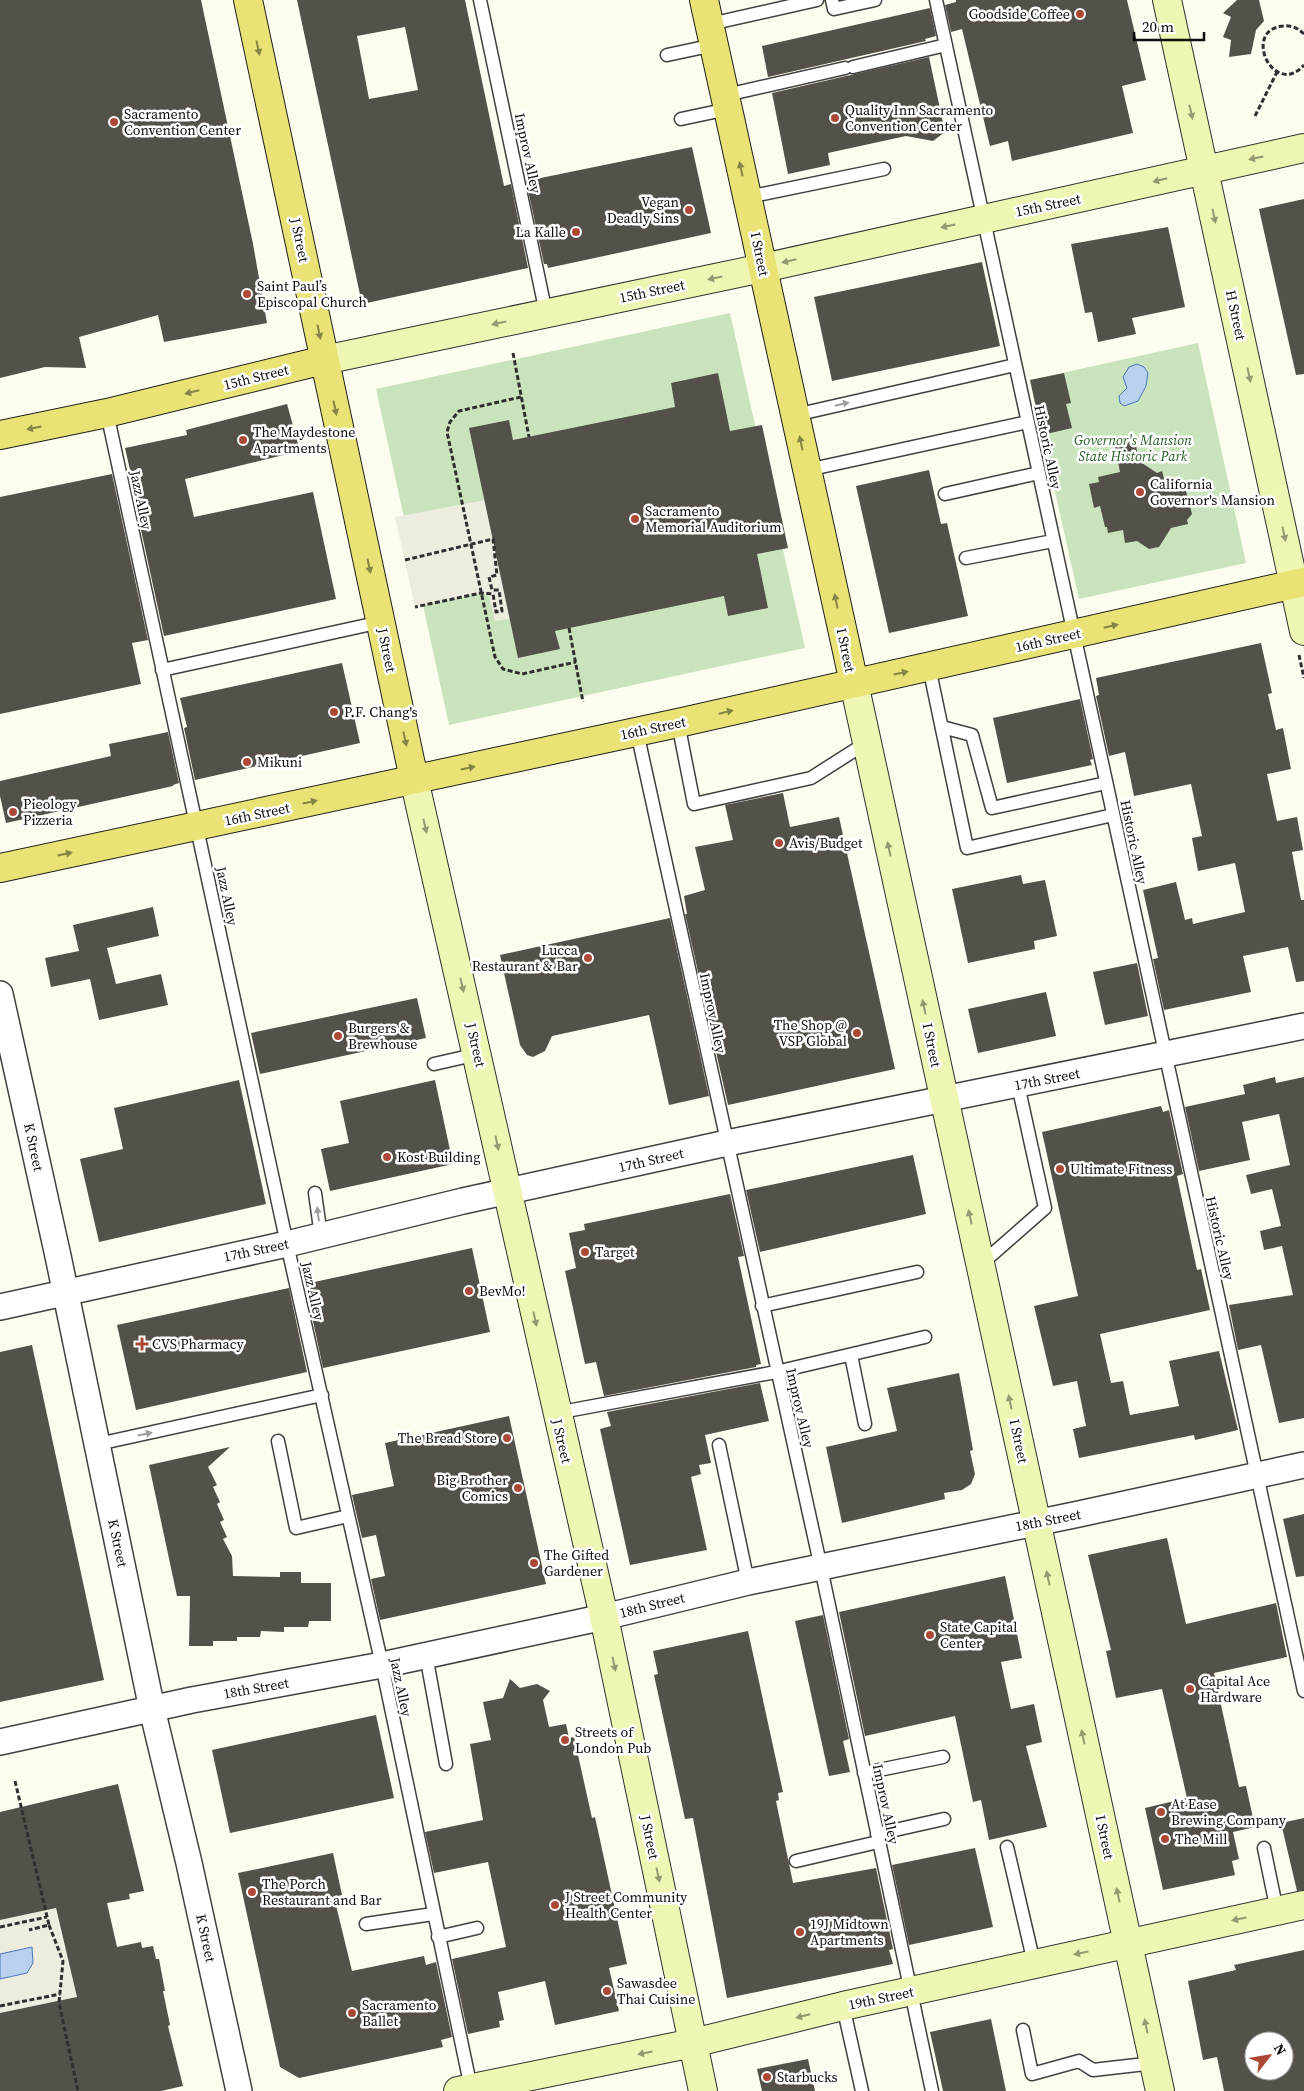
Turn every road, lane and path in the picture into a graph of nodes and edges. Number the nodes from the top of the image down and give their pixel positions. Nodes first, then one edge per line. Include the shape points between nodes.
1 (248, 0) edge
2 (480, 0) edge
3 (817, 0) edge
4 (832, 0) edge
5 (874, 0) edge
6 (936, 0) edge
7 (1167, 0) edge
8 (710, 23) edge
9 (1304, 34) edge
10 (946, 45) junction
11 (667, 55) dead end
12 (1304, 65) edge
13 (1277, 72) junction
14 (727, 102) junction
15 (1255, 116) dead end
16 (681, 119) dead end
17 (1304, 148) edge
18 (884, 169) dead end
19 (1204, 169) junction
20 (748, 197) junction
21 (984, 218) junction
22 (763, 268) junction
23 (546, 313) junction
24 (513, 352) dead end
25 (324, 360) junction
26 (1015, 365) junction
27 (521, 397) junction
28 (107, 413) junction
29 (795, 414) junction
30 (1028, 422) junction
31 (0, 435) edge
32 (528, 437) dead end
33 (807, 470) junction
34 (1039, 473) junction
35 (945, 494) dead end
36 (1054, 541) junction
37 (471, 545) junction
38 (966, 558) dead end
39 (405, 560) dead end
40 (1299, 584) edge
41 (481, 593) junction
42 (415, 607) dead end
43 (381, 622) junction
44 (569, 628) dead end
45 (1304, 631) edge
46 (1075, 634) junction
47 (576, 662) junction
48 (929, 667) junction
49 (162, 670) junction
50 (854, 683) junction
51 (583, 702) dead end
52 (678, 723) junction
53 (942, 727) junction
54 (637, 732) junction
55 (866, 743) junction
56 (414, 779) junction
57 (1106, 783) junction
58 (1113, 815) junction
59 (197, 827) junction
60 (0, 868) edge
61 (0, 994) edge
62 (1304, 1026) edge
63 (478, 1054) junction
64 (1164, 1055) junction
65 (434, 1064) dead end
66 (1018, 1084) junction
67 (944, 1099) junction
68 (727, 1143) junction
69 (507, 1192) junction
70 (315, 1193) dead end
71 (321, 1236) junction
72 (287, 1244) junction
73 (980, 1265) junction
74 (917, 1272) dead end
75 (66, 1292) junction
76 (762, 1306) junction
77 (0, 1307) edge
78 (925, 1337) dead end
79 (851, 1355) junction
80 (776, 1372) junction
81 (322, 1395) junction
82 (556, 1413) junction
83 (865, 1424) dead end
84 (278, 1441) dead end
85 (98, 1444) junction
86 (719, 1445) dead end
87 (1304, 1465) edge
88 (1258, 1475) junction
89 (348, 1516) junction
90 (1037, 1522) junction
91 (821, 1568) junction
92 (748, 1582) junction
93 (604, 1617) junction
94 (426, 1655) junction
95 (382, 1665) junction
96 (1304, 1691) edge
97 (152, 1709) junction
98 (0, 1742) edge
99 (943, 1757) dead end
100 (446, 1764) dead end
101 (864, 1773) junction
102 (15, 1781) dead end
103 (944, 1819) dead end
104 (878, 1838) junction
105 (1006, 1847) dead end
106 (1264, 1848) dead end
107 (796, 1861) dead end
108 (1304, 1905) edge
109 (1277, 1911) junction
110 (434, 1914) junction
111 (47, 1917) junction
112 (366, 1924) dead end
113 (49, 1925) junction
114 (0, 1927) edge
115 (477, 1928) dead end
116 (29, 1930) dead end
117 (438, 1937) junction
118 (1128, 1943) junction
119 (1034, 1963) junction
120 (910, 1992) junction
121 (60, 1994) junction
122 (0, 2006) edge
123 (843, 2006) junction
124 (1023, 2030) dead end
125 (693, 2043) junction
126 (1154, 2063) junction
127 (465, 2090) edge
128 (78, 2091) edge
129 (239, 2091) edge
130 (703, 2091) edge
131 (862, 2091) edge
132 (932, 2091) edge
133 (1160, 2091) edge

1 -> 25 main road, J Street
2 - 23 lane, Improv Alley
3 - 8 lane
4 - 5 lane via 834,9
6 - 10 lane, Historic Alley
7 -> 19 main road, H Street
8 - 11 lane
8 - 14 main road, I Street
9 - 13 path via 1294,27 1285,26 1272,30 1266,37 1263,54 1267,64
10 - 14 lane via 849,67
10 - 21 lane, Historic Alley
12 - 13 path via 1294,72
13 - 15 path
14 - 16 lane
20 -> 14 main road, I Street
17 -> 19 main road, 15th Street
18 - 20 lane
19 -> 21 main road, 15th Street
19 -> 40 main road, H Street
20 - 22 main road, I Street
21 -> 22 main road, 15th Street
21 - 26 lane, Historic Alley
22 -> 23 main road, 15th Street
22 - 29 main road, I Street
23 -> 25 main road, 15th Street
24 - 27 path
25 -> 28 main road, 15th Street
25 -> 43 main road, J Street
29 -> 26 lane
26 - 30 lane, Historic Alley
27 - 32 path
27 - 37 path via 459,411 450,422 448,432
28 -> 31 main road, 15th Street
28 - 49 lane, Jazz Alley
33 -> 29 main road, I Street
30 - 33 lane
30 - 34 lane, Historic Alley
50 -> 33 main road, I Street
34 - 35 lane
34 - 36 lane, Historic Alley
36 - 38 lane
36 - 46 lane, Historic Alley
37 - 39 path
37 - 41 path
37 - 41 path via 493,539 497,575 489,577 492,590 499,590 502,611 496,612 493,594
40 - 45 main road, H Street
46 -> 40 main road, 16th Street
41 - 42 path
41 - 47 path via 494,657 503,670 522,674
43 - 49 lane
43 -> 56 main road, J Street
44 - 47 path
46 - 48 main road, 16th Street
46 - 57 lane, Historic Alley
47 - 51 path
50 -> 48 main road, 16th Street
48 - 53 lane
49 - 59 lane, Jazz Alley
52 -> 50 main road, 16th Street
50 - 55 main road, I Street
52 - 54 main road, 16th Street
52 - 55 lane via 694,804 811,778
53 - 57 lane via 972,735 992,808
53 - 58 lane via 967,848
56 -> 54 main road, 16th Street
54 - 68 lane, Improv Alley
67 -> 55 main road, I Street
59 -> 56 main road, 16th Street
56 -> 63 main road, J Street
57 - 58 lane, Historic Alley
58 - 64 lane, Historic Alley
60 -> 59 main road, 16th Street
59 - 72 lane, Jazz Alley via 262,1100
61 - 75 street, K Street
62 - 64 street, 17th Street
63 - 65 lane
63 -> 69 main road, J Street
64 - 66 street, 17th Street
64 - 88 lane, Historic Alley
66 - 67 street, 17th Street
66 - 73 lane via 1045,1208
67 - 68 street, 17th Street
73 -> 67 main road, I Street
68 - 69 street, 17th Street
68 - 76 lane, Improv Alley
69 - 71 street, 17th Street
69 -> 82 main road, J Street
71 -> 70 lane
71 - 72 street, 17th Street
72 - 75 street, 17th Street
72 - 81 lane, Jazz Alley
90 -> 73 main road, I Street
74 - 76 lane
75 - 77 street, 17th Street
75 - 85 street, K Street
76 - 80 lane, Improv Alley
78 - 79 lane
79 - 80 lane
79 - 83 lane
80 - 82 lane
80 - 91 lane, Improv Alley
85 -> 81 lane
81 - 89 lane, Jazz Alley
82 - 93 main road, J Street
84 - 89 lane via 296,1528
85 - 97 street, K Street
86 - 92 lane
87 - 88 street, 18th Street
88 - 90 street, 18th Street
88 - 96 lane, Historic Alley
89 - 95 lane, Jazz Alley
90 - 91 street, 18th Street
118 -> 90 main road, I Street
91 - 92 street, 18th Street
91 - 101 lane, Improv Alley
92 - 93 street, 18th Street
93 - 94 street, 18th Street
93 -> 125 main road, J Street
94 - 95 street, 18th Street
94 - 100 lane
95 - 97 street, 18th Street
95 - 110 lane, Jazz Alley
97 - 98 street, 18th Street
97 - 129 street, K Street
99 - 101 lane
101 - 104 lane, Improv Alley
102 - 111 path
103 - 104 lane
104 - 107 lane
104 - 120 lane, Improv Alley
105 - 119 lane
106 - 109 lane
108 - 109 main road, 19th Street
109 -> 118 main road, 19th Street
110 - 112 lane
110 - 117 lane, Jazz Alley
111 - 113 path
111 - 114 path
113 - 116 path
113 - 121 path via 62,1961
115 - 117 lane
117 - 127 lane, Jazz Alley
118 -> 119 main road, 19th Street
126 -> 118 main road, I Street
119 - 120 main road, 19th Street
120 - 123 main road, 19th Street
120 - 132 lane, Improv Alley
121 - 122 path
121 - 128 path via 59,2003
123 -> 125 main road, 19th Street
123 - 131 lane
124 - 126 lane via 1032,2074 1079,2062 1093,2070
125 -> 127 main road, 19th Street
125 - 130 main road, J Street
126 - 133 main road, I Street

